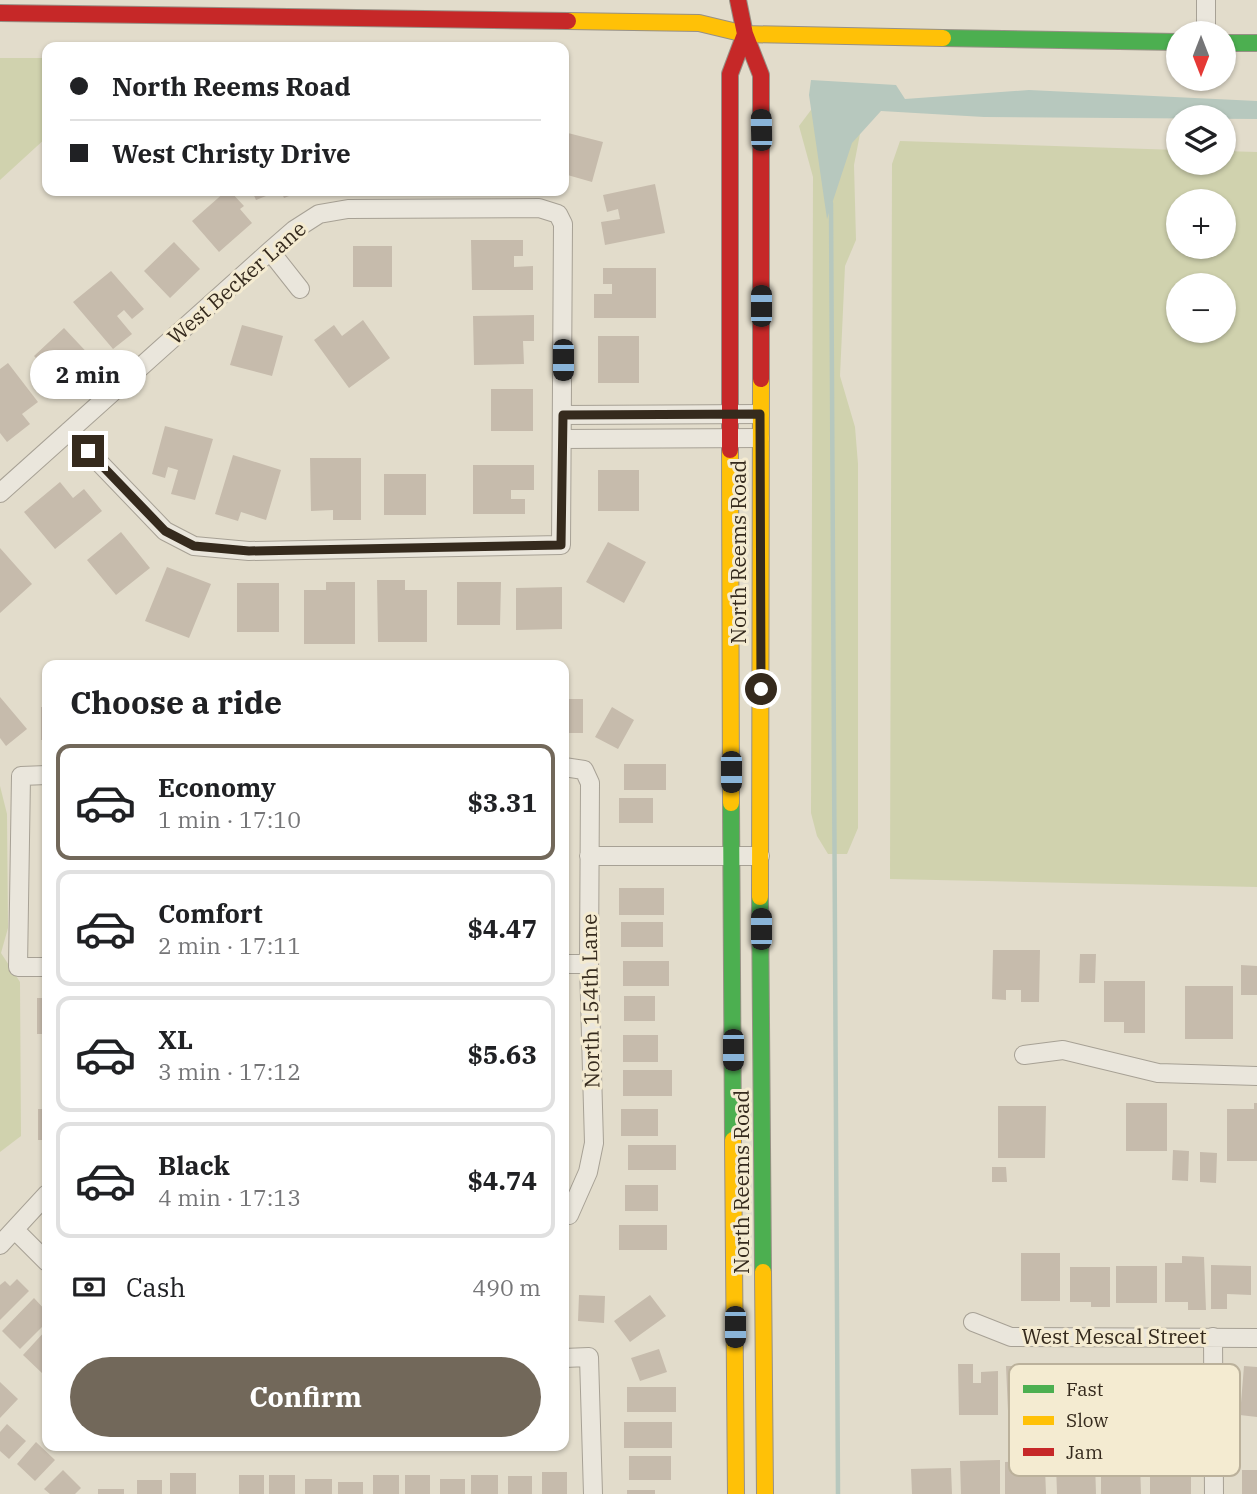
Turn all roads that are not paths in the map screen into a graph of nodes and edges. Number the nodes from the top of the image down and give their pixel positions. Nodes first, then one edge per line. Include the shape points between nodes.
1 (738, 0) edge
2 (1206, 0) edge
3 (0, 13) edge
4 (1206, 21) edge
5 (745, 34) junction
6 (1166, 42) edge
7 (1236, 43) edge
8 (1257, 43) edge
9 (270, 251) junction
10 (300, 289) dead end
11 (731, 414) junction
12 (760, 414) junction
13 (563, 415) junction
14 (648, 415) junction
15 (69, 431) junction
16 (731, 438) junction
17 (760, 438) junction
18 (562, 439) junction
19 (649, 439) junction
20 (0, 493) edge
21 (569, 768) edge
22 (42, 775) edge
23 (589, 856) junction
24 (731, 856) junction
25 (760, 856) junction
26 (569, 964) edge
27 (589, 964) junction
28 (42, 967) edge
29 (1024, 1055) dead end
30 (1257, 1076) edge
31 (42, 1200) edge
32 (569, 1215) dead end
33 (15, 1230) junction
34 (0, 1245) edge
35 (42, 1257) edge
36 (974, 1322) dead end
37 (1213, 1337) junction
38 (1257, 1339) edge
39 (569, 1357) edge
40 (1213, 1364) edge
41 (1214, 1476) edge
42 (593, 1494) edge
43 (736, 1494) edge
44 (765, 1494) edge
45 (1214, 1494) edge

1 - 5 main road, North Reems Road
2 - 4 street
3 - 5 main road via 699,23
5 - 6 main road
5 - 11 main road, North Reems Road via 730,74
5 - 12 main road, North Reems Road via 761,75
7 - 8 main road
9 - 10 street
9 - 13 street, West Becker Lane via 319,214 348,209 539,208 558,214 564,225
9 - 15 street, West Becker Lane
11 - 12 street
11 - 14 street
11 - 16 main road, North Reems Road
12 - 17 main road, North Reems Road
13 - 14 street
13 - 18 street
14 - 19 street
15 - 18 street via 165,531 194,546 249,551 561,545
15 - 20 street, West Becker Lane
16 - 17 street
16 - 19 street
16 - 24 main road, North Reems Road
17 - 25 main road, North Reems Road
18 - 19 street
21 - 23 street, North 154th Lane via 583,770 590,783
22 - 28 street via 21,776 18,967
23 - 24 street
23 - 27 street, North 154th Lane
24 - 25 street
24 - 43 main road, North Reems Road
25 - 44 main road, North Reems Road
26 - 27 street
27 - 32 street, North 154th Lane via 594,1143 588,1172
29 - 30 street via 1063,1050 1158,1073
31 - 33 street
33 - 34 street
33 - 35 street
36 - 37 street, West Mescal Street via 1011,1336
37 - 38 street, West Mescal Street
37 - 40 street
39 - 42 street via 590,1357
41 - 45 street

